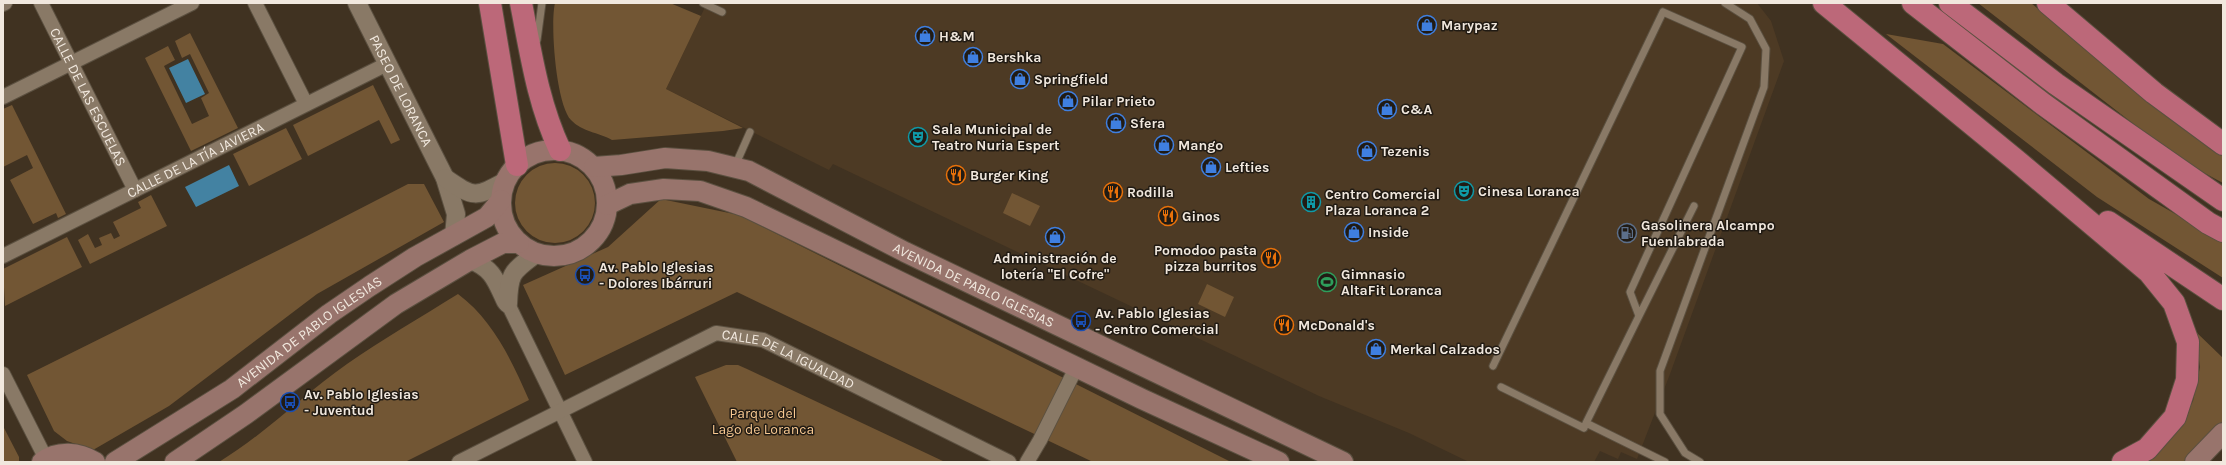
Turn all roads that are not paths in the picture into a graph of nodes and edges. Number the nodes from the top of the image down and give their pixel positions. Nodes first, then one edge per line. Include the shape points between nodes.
1 (41, 3) edge
2 (192, 3) edge
3 (255, 3) edge
4 (357, 3) edge
5 (490, 3) edge
6 (521, 3) edge
7 (542, 3) edge
8 (703, 3) edge
9 (1725, 3) edge
10 (1824, 3) edge
11 (1913, 3) edge
12 (1950, 3) edge
13 (2051, 5) edge
14 (713, 6) edge
15 (722, 12) dead end
16 (71, 63) junction
17 (387, 64) junction
18 (534, 72) junction
19 (2154, 93) junction
20 (3, 98) edge
21 (306, 104) junction
22 (2223, 126) edge
23 (750, 132) dead end
24 (2223, 144) edge
25 (560, 150) junction
26 (2017, 161) junction
27 (594, 167) junction
28 (734, 168) junction
29 (511, 173) junction
30 (445, 178) junction
31 (134, 190) junction
32 (501, 200) junction
33 (2223, 200) edge
34 (607, 205) junction
35 (1694, 206) dead end
36 (2223, 231) edge
37 (454, 236) junction
38 (519, 243) junction
39 (537, 253) junction
40 (3, 256) edge
41 (470, 260) junction
42 (2223, 299) edge
43 (508, 304) junction
44 (1640, 316) junction
45 (1077, 366) junction
46 (1493, 366) dead end
47 (3, 374) edge
48 (1501, 387) dead end
49 (560, 410) junction
50 (1585, 426) junction
51 (2223, 433) edge
52 (44, 461) edge
53 (1663, 461) edge
54 (95, 462) edge
55 (115, 462) edge
56 (175, 462) edge
57 (459, 462) edge
58 (585, 462) edge
59 (1009, 462) edge
60 (1027, 462) edge
61 (1279, 462) edge
62 (1343, 462) edge
63 (1674, 462) edge
64 (1700, 462) edge
65 (2123, 462) edge
66 (2195, 462) edge

1 - 16 street, CALLE DE LAS ESCUELAS
2 - 16 street
3 - 21 street
4 - 17 street, PASEO DE LORANCA
5 - 29 highway
6 - 18 highway
7 - 18 lane
8 - 14 lane
9 - 64 lane via 1750,19 1766,49 1764,87 1660,371 1660,414 1685,452
10 - 26 highway
11 - 36 highway via 2043,104
12 - 33 highway via 2056,84
13 - 19 highway
14 - 15 lane
16 - 20 street
16 - 31 street, CALLE DE LAS ESCUELAS
17 - 21 street, CALLE DE LA TÍA JAVIERA
17 - 30 street, PASEO DE LORANCA
18 - 25 highway via 547,122
19 - 22 highway via 2197,116
19 - 24 highway
21 - 31 street, CALLE DE LA TÍA JAVIERA
23 - 28 lane
25 - 27 main road via 582,157
25 - 29 main road via 537,153
26 - 42 highway
26 - 65 highway via 2149,272 2174,303 2188,342 2188,380 2176,417 2147,449
27 - 28 main road, AVENIDA DE PABLO IGLESIAS via 665,158 708,161
27 - 34 main road via 604,186
28 - 62 main road, AVENIDA DE PABLO IGLESIAS via 749,171 905,252
29 - 30 street, PASEO DE LORANCA via 475,195 464,192
29 - 32 main road
30 - 37 street, PASEO DE LORANCA via 456,214
31 - 40 street, CALLE DE LA TÍA JAVIERA
32 - 37 main road, AVENIDA DE PABLO IGLESIAS via 487,217
32 - 38 main road via 503,217
34 - 39 main road via 599,232 586,245 561,255
34 - 45 main road, AVENIDA DE PABLO IGLESIAS via 630,194 664,189 700,191 746,207
35 - 44 lane
37 - 55 main road, AVENIDA DE PABLO IGLESIAS via 370,286 329,314 232,389
38 - 39 main road
38 - 41 main road, AVENIDA DE PABLO IGLESIAS via 503,244
39 - 43 street via 513,272 508,283
41 - 43 street via 482,264 491,272
41 - 56 main road, AVENIDA DE PABLO IGLESIAS via 396,304 246,414
43 - 49 street
44 - 46 lane via 1630,292 1742,47 1663,12
44 - 50 lane
45 - 60 street
45 - 61 main road, AVENIDA DE PABLO IGLESIAS
47 - 52 street
48 - 50 lane
49 - 57 street, CALLE DE LA IGUALDAD
49 - 58 street
49 - 59 street, CALLE DE LA IGUALDAD via 716,333 763,340
50 - 53 lane
51 - 66 main road
52 - 54 main road via 66,453 84,456
53 - 63 lane

